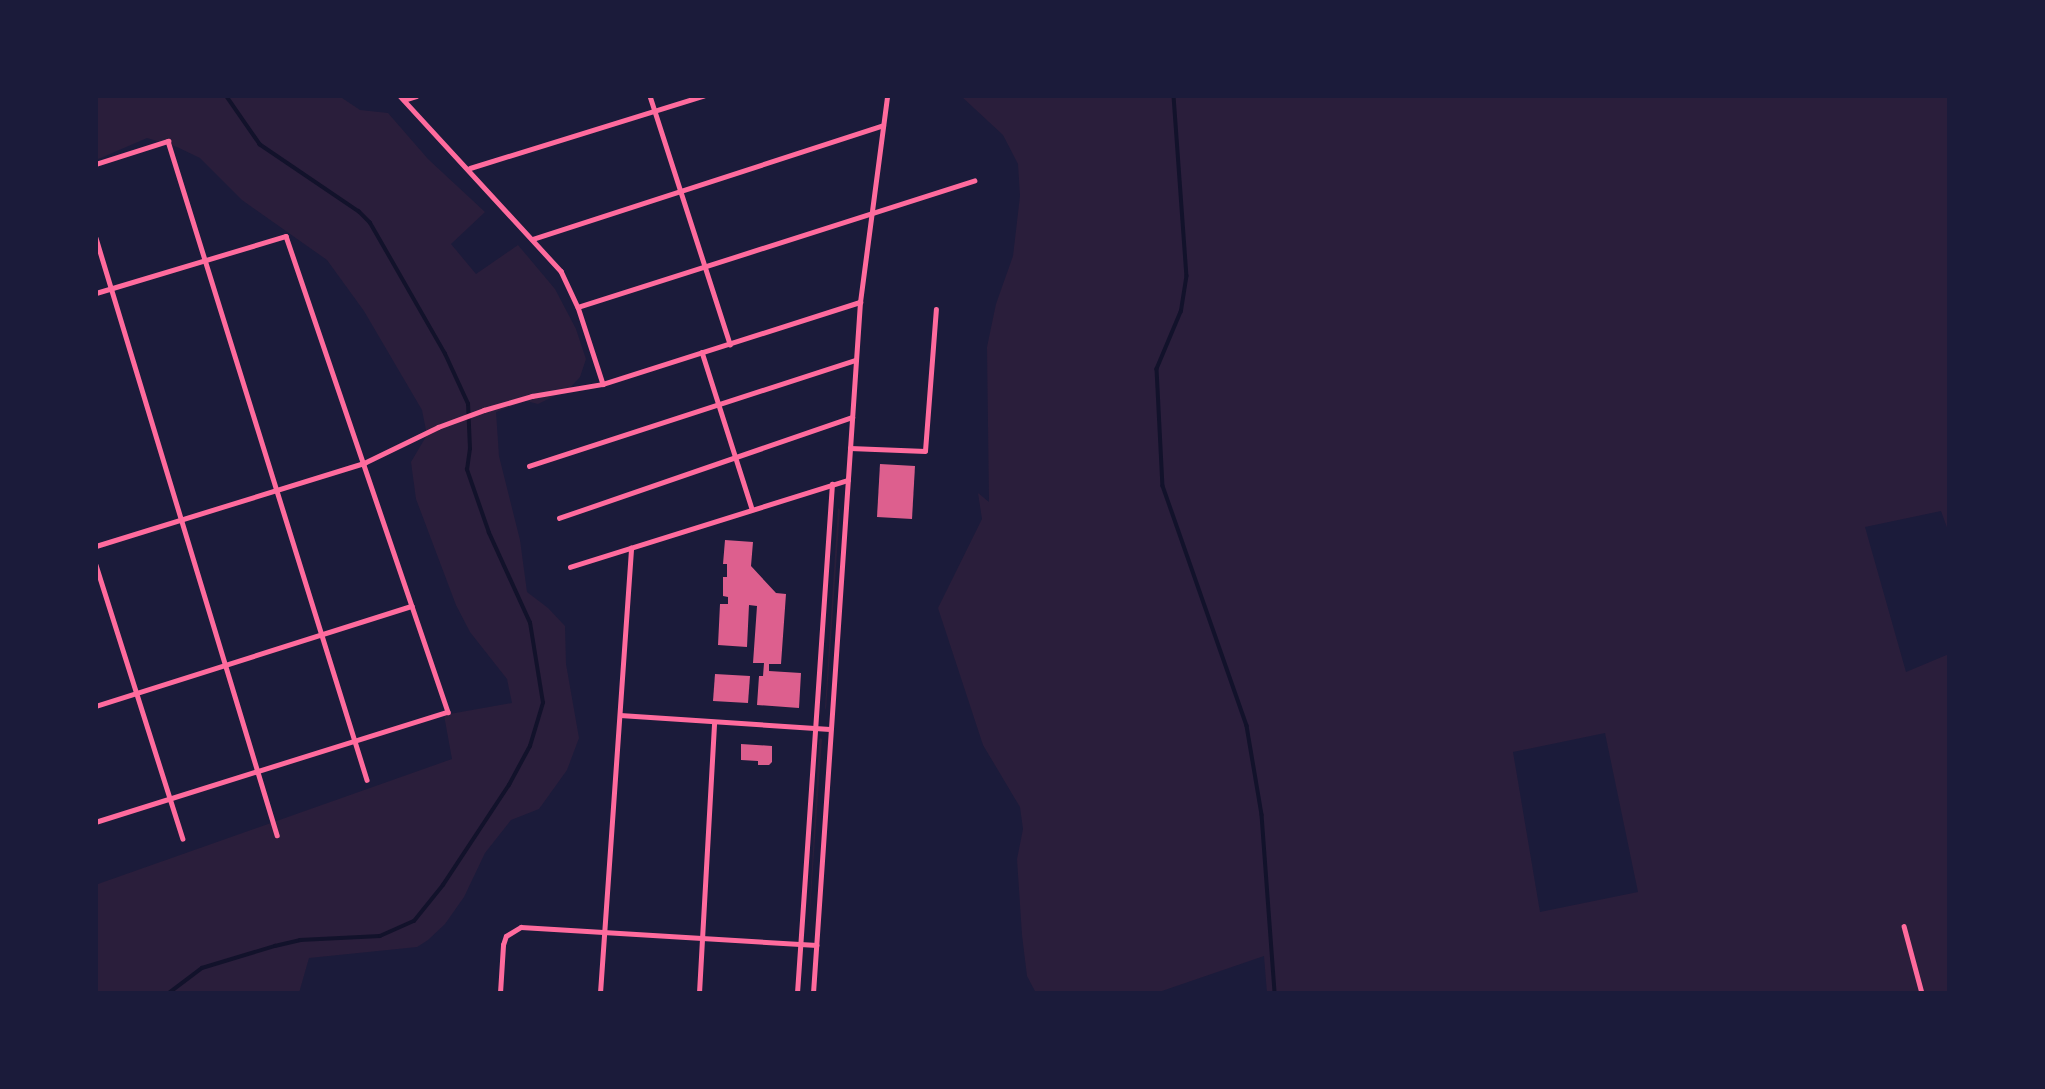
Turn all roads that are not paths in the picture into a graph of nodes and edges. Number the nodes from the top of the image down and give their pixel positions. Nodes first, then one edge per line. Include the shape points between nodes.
1 (370, 96) edge
2 (381, 96) edge
3 (416, 96) edge
4 (650, 96) edge
5 (703, 96) edge
6 (887, 96) edge
7 (402, 98) edge
8 (655, 111) junction
9 (883, 125) junction
10 (96, 164) edge
11 (470, 169) junction
12 (974, 181) dead end
13 (680, 189) junction
14 (869, 215) junction
15 (96, 238) edge
16 (533, 239) junction
17 (206, 259) junction
18 (705, 266) junction
19 (111, 288) junction
20 (96, 293) edge
21 (860, 302) junction
22 (578, 307) junction
23 (936, 309) dead end
24 (730, 344) junction
25 (702, 352) junction
26 (855, 360) junction
27 (604, 384) junction
28 (719, 404) junction
29 (852, 417) junction
30 (850, 448) junction
31 (735, 457) junction
32 (364, 463) junction
33 (530, 466) dead end
34 (848, 480) junction
35 (832, 484) junction
36 (277, 490) junction
37 (752, 509) junction
38 (559, 519) dead end
39 (182, 520) junction
40 (96, 546) edge
41 (631, 548) junction
42 (96, 565) edge
43 (570, 567) dead end
44 (412, 606) junction
45 (323, 634) junction
46 (226, 666) junction
47 (137, 694) junction
48 (96, 706) edge
49 (621, 715) junction
50 (714, 722) junction
51 (814, 729) junction
52 (830, 729) junction
53 (355, 741) junction
54 (258, 771) junction
55 (367, 780) dead end
56 (169, 799) junction
57 (96, 822) edge
58 (277, 835) dead end
59 (183, 839) dead end
60 (1904, 926) dead end
61 (604, 931) junction
62 (702, 937) junction
63 (800, 944) junction
64 (816, 945) junction
65 (499, 993) edge
66 (600, 993) edge
67 (699, 993) edge
68 (797, 993) edge
69 (813, 993) edge
70 (1922, 993) edge

1 - 2 street
3 - 7 street
4 - 8 street
5 - 8 street
6 - 9 street
7 - 11 street
8 - 11 street
8 - 13 street
9 - 13 street
9 - 14 street
10 - 17 street via 168,141
11 - 16 street
12 - 14 street
13 - 16 street
13 - 18 street
14 - 18 street
14 - 21 street
15 - 19 street
16 - 22 street via 561,271
17 - 19 street
17 - 32 street via 286,236
17 - 36 street
18 - 22 street
18 - 24 street
19 - 20 street
19 - 39 street
21 - 24 street
21 - 26 street
22 - 27 street
23 - 30 street via 925,451
24 - 25 street
25 - 27 street
25 - 28 street
26 - 28 street
26 - 29 street
27 - 32 street via 532,396 484,410
28 - 31 street
28 - 33 street
29 - 30 street
29 - 31 street
30 - 34 street
31 - 37 street
31 - 38 street
32 - 36 street
32 - 44 street
34 - 35 street
34 - 52 street
35 - 37 street
35 - 51 street
36 - 39 street
36 - 45 street
37 - 41 street
39 - 40 street
39 - 46 street
41 - 43 street
41 - 49 street
42 - 47 street
44 - 45 street
44 - 53 street via 447,712
45 - 46 street
45 - 53 street
46 - 47 street
46 - 54 street
47 - 48 street
47 - 56 street
49 - 50 street
49 - 61 street
50 - 51 street
50 - 62 street
51 - 52 street
51 - 63 street
52 - 64 street
53 - 54 street
53 - 55 street
54 - 56 street
54 - 58 street
56 - 57 street
56 - 59 street
60 - 70 street
61 - 62 street
61 - 65 street via 531,925 512,930 503,944
61 - 66 street
62 - 63 street
62 - 67 street
63 - 64 street
63 - 68 street
64 - 69 street

